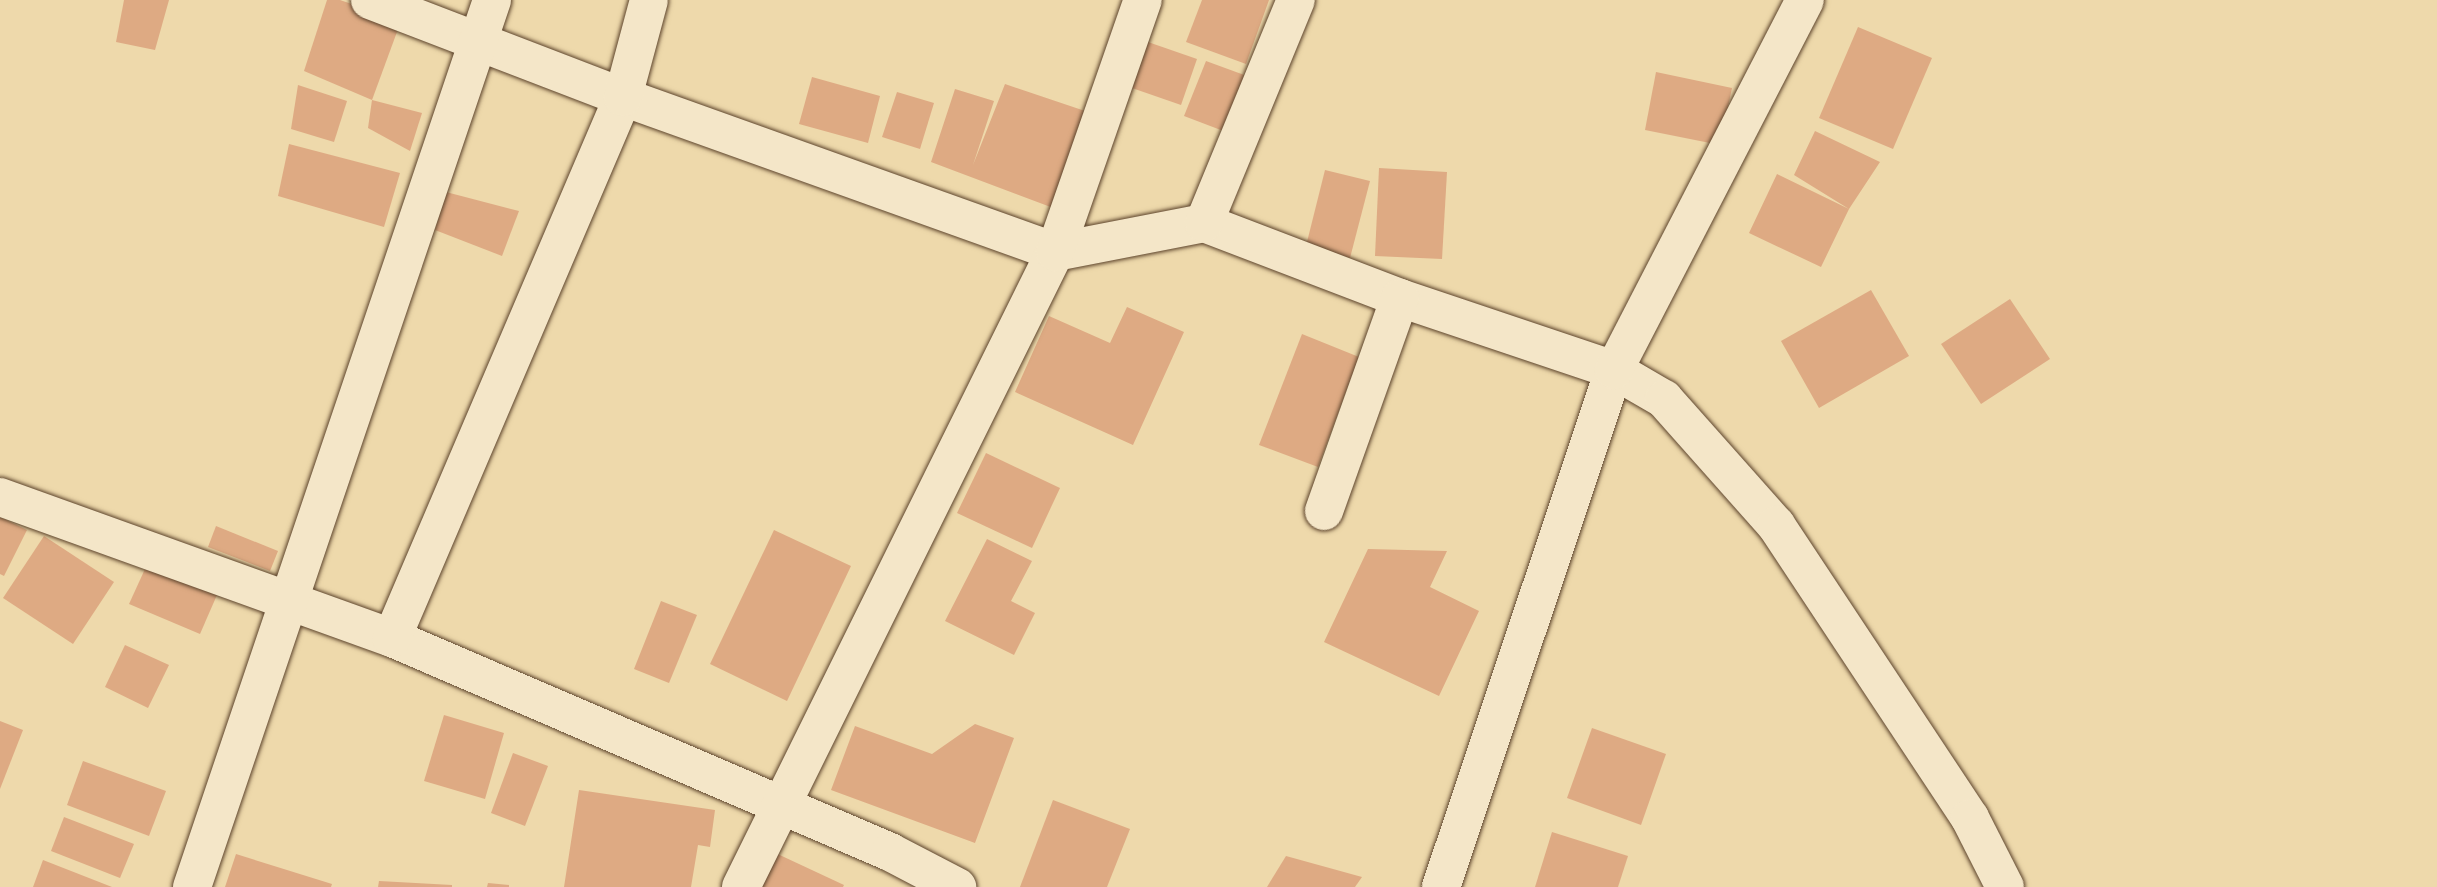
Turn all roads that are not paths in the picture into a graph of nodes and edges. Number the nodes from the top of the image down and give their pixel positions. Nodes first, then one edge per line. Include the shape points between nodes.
1 (370, 0) edge
2 (492, 0) edge
3 (649, 0) edge
4 (1143, 0) edge
5 (1296, 0) edge
6 (1805, 0) edge
7 (478, 39) junction
8 (623, 97) junction
9 (1204, 223) junction
10 (1055, 253) junction
11 (1399, 298) junction
12 (1614, 370) junction
13 (0, 497) edge
14 (1324, 511) dead end
15 (290, 598) junction
16 (392, 638) junction
17 (781, 805) junction
18 (192, 887) edge
19 (741, 887) edge
20 (957, 887) edge
21 (1441, 887) edge
22 (2005, 887) edge

1 - 7 street
2 - 7 street
3 - 8 street
4 - 10 street
5 - 9 street
6 - 12 street
7 - 8 street
7 - 15 street
8 - 10 street
8 - 16 street
9 - 10 street
9 - 11 street
10 - 17 street
11 - 12 street
11 - 14 street
12 - 21 street
12 - 22 street via 1664,399 1776,525 1970,818
13 - 15 street
15 - 16 street
15 - 18 street
16 - 17 street
17 - 19 street
17 - 20 street

